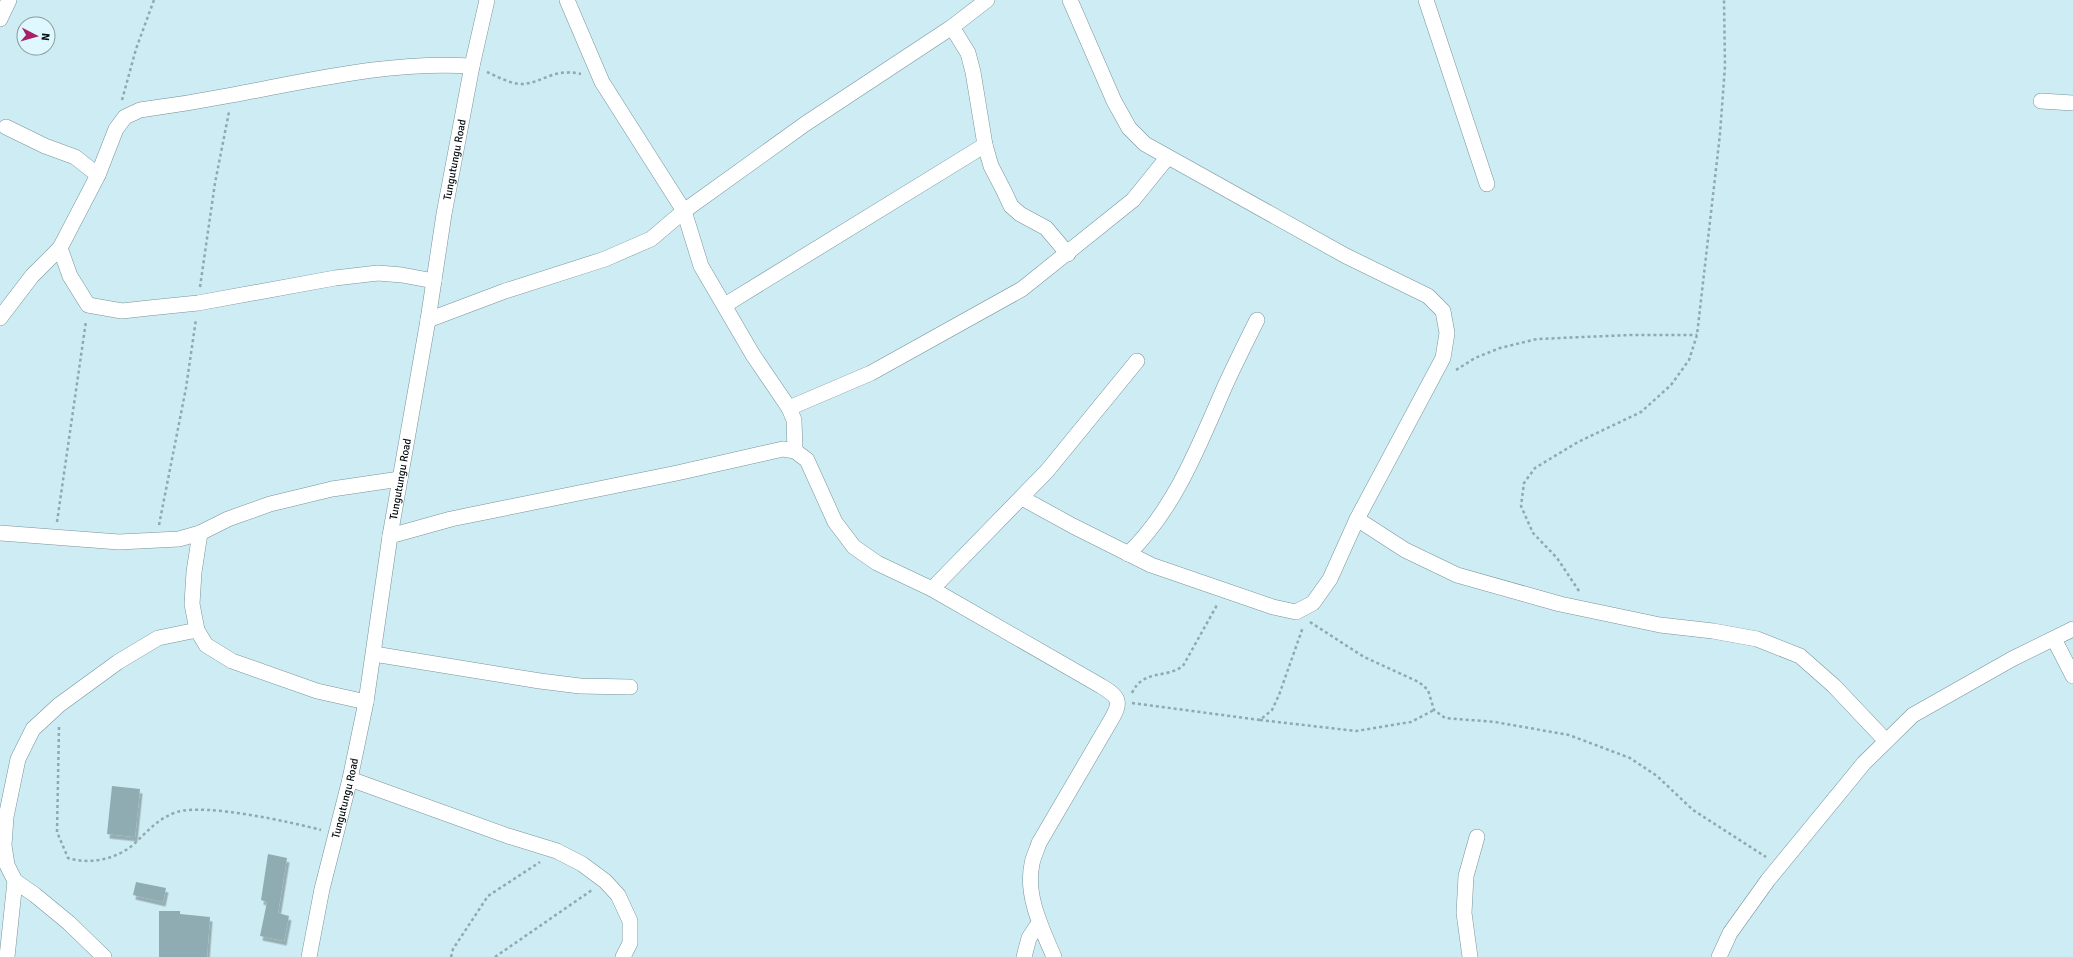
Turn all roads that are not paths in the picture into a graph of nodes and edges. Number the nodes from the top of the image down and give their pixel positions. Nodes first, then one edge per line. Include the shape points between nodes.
1 (9, 0) edge
2 (486, 0) edge
3 (567, 0) edge
4 (986, 0) edge
5 (1070, 0) edge
6 (1426, 0) edge
7 (0, 20) edge
8 (952, 27) junction
9 (472, 66) junction
10 (2041, 101) dead end
11 (2073, 103) edge
12 (2, 130) edge
13 (985, 146) junction
14 (1167, 158) junction
15 (98, 175) junction
16 (1487, 184) dead end
17 (684, 211) junction
18 (60, 248) junction
19 (1068, 254) junction
20 (434, 281) junction
21 (725, 305) junction
22 (0, 318) edge
23 (428, 320) junction
24 (1257, 320) dead end
25 (1137, 361) dead end
26 (790, 408) junction
27 (795, 451) junction
28 (400, 479) junction
29 (1022, 498) junction
30 (1357, 520) junction
31 (200, 533) junction
32 (0, 534) edge
33 (390, 536) junction
34 (1128, 554) junction
35 (932, 589) junction
36 (197, 630) junction
37 (2073, 630) edge
38 (2054, 639) junction
39 (374, 654) junction
40 (2073, 676) edge
41 (630, 686) dead end
42 (366, 702) junction
43 (1886, 741) junction
44 (350, 779) junction
45 (1477, 837) dead end
46 (15, 881) junction
47 (1039, 924) junction
48 (7, 957) edge
49 (104, 957) edge
50 (309, 957) edge
51 (623, 957) edge
52 (1024, 957) edge
53 (1054, 957) edge
54 (1470, 957) edge
55 (1719, 957) edge

1 - 7 street
2 - 9 street, Tungutungu Road
3 - 17 street via 602,82
4 - 8 street
5 - 14 street via 1114,101 1129,128 1145,144
6 - 16 street
8 - 13 street via 968,53
8 - 17 street via 805,124
9 - 15 street via 396,66 324,76 140,110 126,117 116,129
9 - 20 street, Tungutungu Road
10 - 11 street
12 - 15 street via 75,157
13 - 19 street via 991,166 1012,206 1020,214 1046,228
13 - 21 street
14 - 19 street via 1133,200
14 - 30 street via 1346,256 1428,296 1443,310 1447,333 1443,358
15 - 18 street
17 - 21 street via 701,266
17 - 23 street via 651,239 605,259 505,291
18 - 20 street via 70,276 88,305 122,311 198,303 335,278 378,273
18 - 22 street via 32,276
19 - 26 street via 1022,289 913,351 871,374
20 - 23 street, Tungutungu Road
21 - 26 street via 753,356
23 - 28 street, Tungutungu Road
24 - 34 street via 1161,517 1144,540
25 - 29 street
26 - 27 street via 794,420
27 - 33 street via 782,449 677,474 451,518
27 - 35 street via 807,460 835,522 854,547 877,563
28 - 31 street via 332,489 270,504 228,518
28 - 33 street, Tungutungu Road
29 - 34 street
29 - 35 street
30 - 34 street via 1330,579 1313,603 1296,612 1273,607 1183,577
30 - 43 street via 1405,550 1457,575 1593,611 1660,625 1757,639 1800,656 1834,686
31 - 32 street via 179,539 119,542
31 - 36 street via 192,604
33 - 39 street, Tungutungu Road
35 - 47 street via 1101,686 1123,702 1039,843 1032,864 1031,887
36 - 42 street via 206,645 232,661 317,691
36 - 46 street via 158,638 118,662 59,705 33,729 18,760 6,817 6,865
37 - 38 street
38 - 40 street
38 - 43 street via 2012,659 1914,715
39 - 41 street via 540,682 580,686
39 - 42 street, Tungutungu Road
42 - 44 street, Tungutungu Road
43 - 55 street via 1780,866 1730,933
44 - 50 street, Tungutungu Road via 322,889
44 - 51 street via 557,851 582,864 605,881 618,895 630,921 630,943
45 - 54 street via 1466,876 1464,913
46 - 48 street
46 - 49 street via 69,923
47 - 52 street via 1029,938
47 - 53 street

